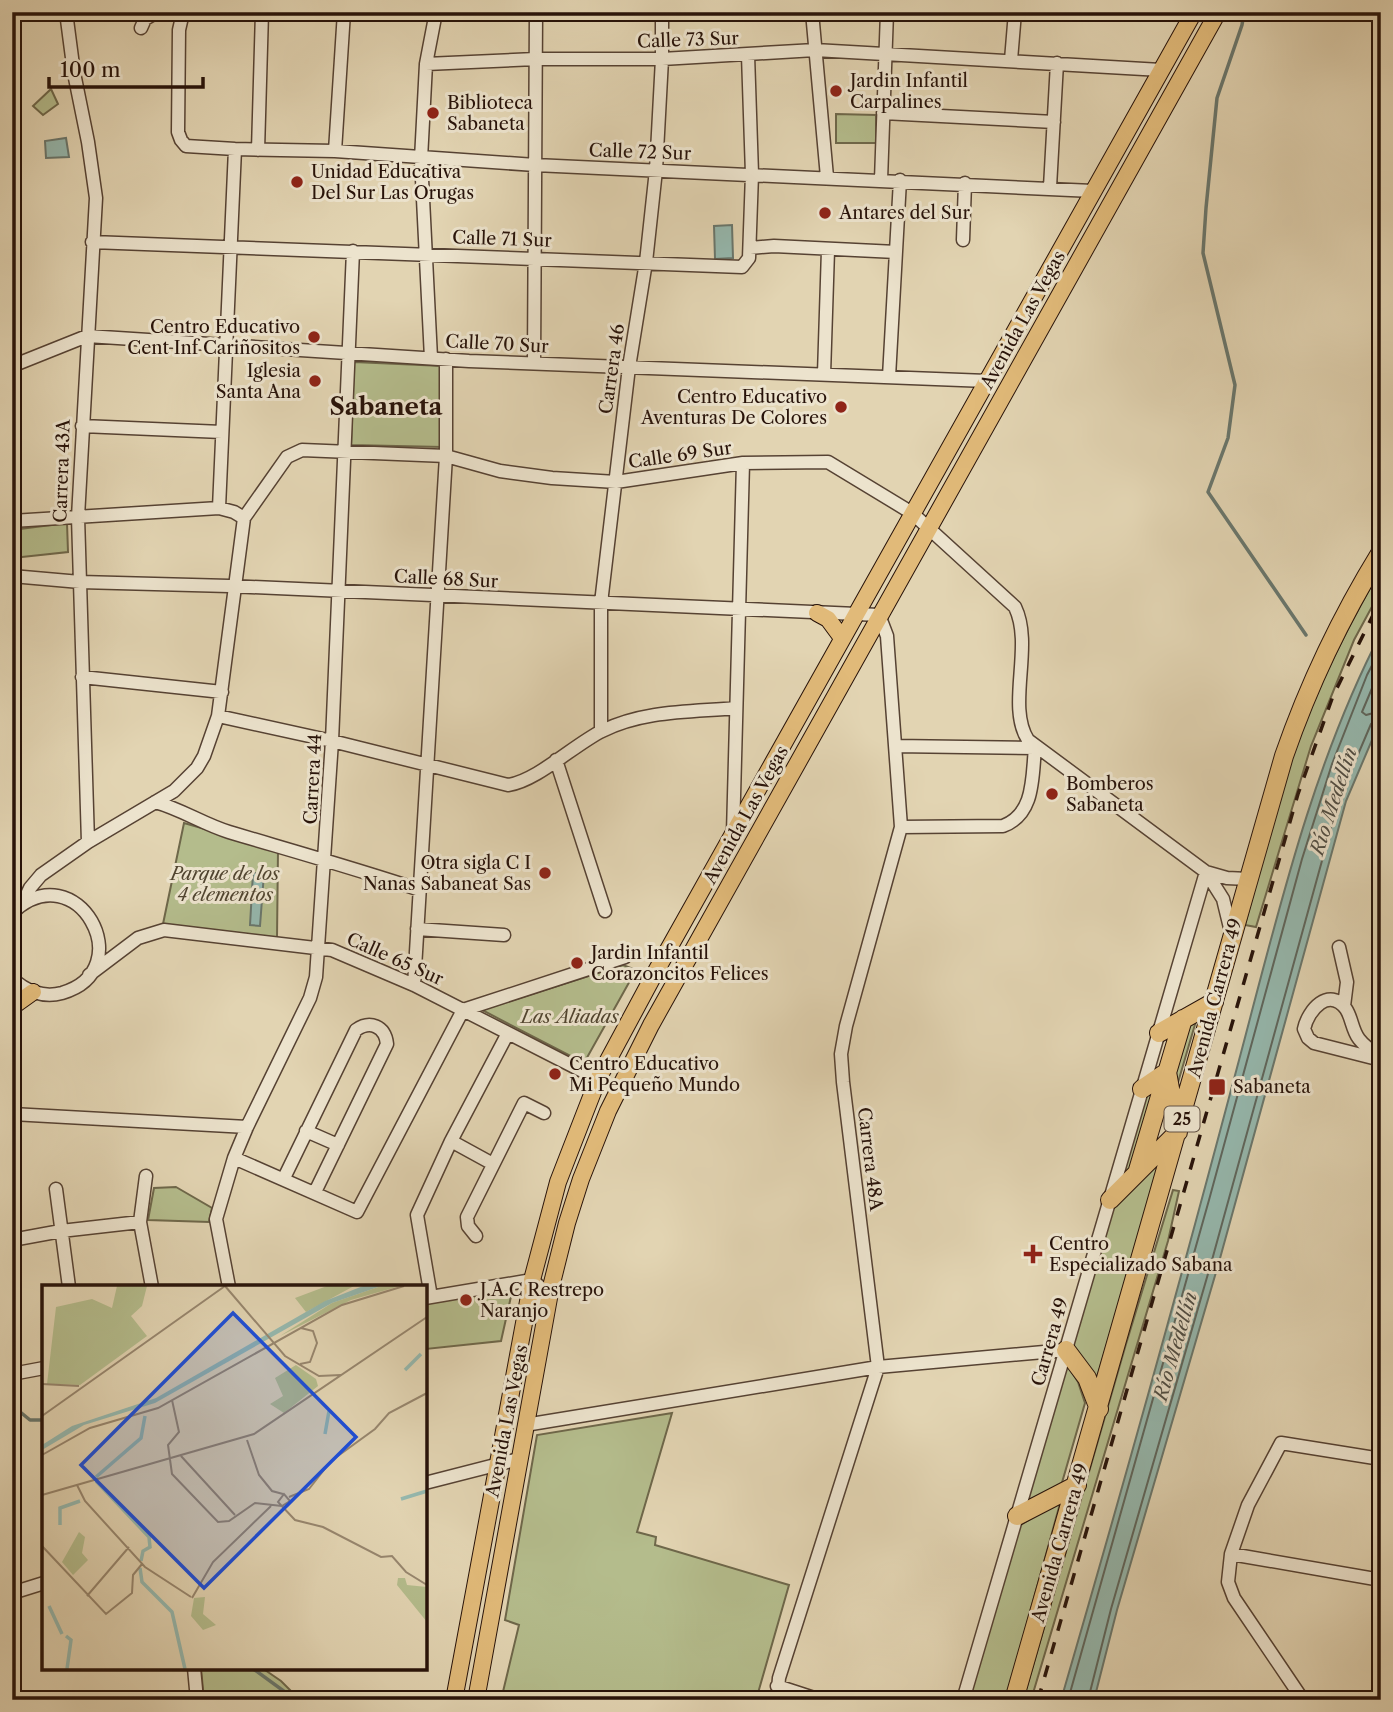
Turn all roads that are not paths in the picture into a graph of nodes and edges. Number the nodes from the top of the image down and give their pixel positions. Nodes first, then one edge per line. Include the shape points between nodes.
1 (66, 12) edge
2 (157, 12) edge
3 (262, 12) edge
4 (344, 12) edge
5 (436, 12) edge
6 (536, 12) edge
7 (662, 12) edge
8 (812, 12) edge
9 (887, 12) edge
10 (1015, 12) edge
11 (1194, 12) edge
12 (1218, 12) edge
13 (184, 15) edge
14 (141, 28) dead end
15 (815, 50) junction
16 (885, 53) junction
17 (748, 55) junction
18 (536, 59) junction
19 (662, 60) junction
20 (1011, 60) junction
21 (1057, 63) junction
22 (426, 64) junction
23 (1161, 70) junction
24 (883, 113) junction
25 (1054, 122) junction
26 (235, 149) junction
27 (258, 150) junction
28 (335, 151) junction
29 (421, 159) junction
30 (535, 165) junction
31 (656, 170) junction
32 (752, 174) junction
33 (828, 177) junction
34 (881, 180) junction
35 (900, 180) junction
36 (965, 183) junction
37 (1050, 187) junction
38 (1093, 191) junction
39 (963, 240) dead end
40 (92, 242) junction
41 (230, 247) junction
42 (750, 248) junction
43 (828, 250) junction
44 (353, 251) junction
45 (895, 252) junction
46 (425, 254) junction
47 (534, 258) junction
48 (646, 262) junction
49 (87, 336) junction
50 (226, 345) junction
51 (349, 353) junction
52 (431, 358) junction
53 (446, 359) junction
54 (534, 363) junction
55 (12, 366) edge
56 (629, 367) junction
57 (824, 374) junction
58 (889, 377) junction
59 (986, 381) junction
60 (82, 426) junction
61 (222, 432) junction
62 (345, 451) junction
63 (446, 456) junction
64 (743, 463) junction
65 (617, 476) junction
66 (219, 508) junction
67 (912, 513) junction
68 (78, 517) junction
69 (244, 518) junction
70 (12, 521) edge
71 (928, 527) junction
72 (1381, 552) edge
73 (12, 576) edge
74 (80, 582) junction
75 (235, 587) junction
76 (339, 591) junction
77 (438, 596) junction
78 (601, 603) junction
79 (739, 609) junction
80 (817, 613) junction
81 (855, 614) junction
82 (879, 615) junction
83 (842, 638) junction
84 (82, 677) junction
85 (222, 692) junction
86 (736, 708) junction
87 (218, 716) junction
88 (601, 731) junction
89 (332, 741) junction
90 (895, 746) junction
91 (1035, 748) junction
92 (556, 760) junction
93 (427, 766) junction
94 (155, 802) junction
95 (901, 827) junction
96 (733, 833) junction
97 (88, 842) junction
98 (324, 859) junction
99 (1206, 872) junction
100 (1248, 879) junction
101 (420, 890) junction
102 (18, 903) edge
103 (605, 911) dead end
104 (12, 913) edge
105 (418, 929) junction
106 (504, 935) dead end
107 (1232, 936) junction
108 (1339, 947) dead end
109 (318, 948) junction
110 (625, 957) dead end
111 (89, 975) junction
112 (12, 978) edge
113 (414, 985) junction
114 (33, 992) junction
115 (1214, 1002) junction
116 (1344, 1006) junction
117 (12, 1007) edge
118 (463, 1010) junction
119 (1183, 1018) junction
120 (1159, 1032) junction
121 (508, 1033) junction
122 (1381, 1058) edge
123 (1167, 1072) junction
124 (598, 1079) junction
125 (1142, 1089) junction
126 (544, 1113) dead end
127 (12, 1114) edge
128 (247, 1127) junction
129 (306, 1132) junction
130 (1178, 1132) junction
131 (451, 1141) junction
132 (338, 1145) junction
133 (234, 1158) junction
134 (493, 1164) junction
135 (1137, 1172) junction
136 (146, 1176) dead end
137 (284, 1178) junction
138 (56, 1189) dead end
139 (315, 1192) junction
140 (1110, 1200) junction
141 (140, 1222) junction
142 (61, 1231) junction
143 (476, 1236) dead end
144 (12, 1240) edge
145 (533, 1280) junction
146 (69, 1285) edge
147 (152, 1285) edge
148 (229, 1285) edge
149 (426, 1285) edge
150 (428, 1297) edge
151 (1066, 1350) junction
152 (536, 1367) junction
153 (878, 1367) junction
154 (42, 1368) edge
155 (12, 1374) edge
156 (1099, 1409) junction
157 (525, 1425) junction
158 (519, 1459) junction
159 (1381, 1459) edge
160 (498, 1464) junction
161 (427, 1482) edge
162 (1077, 1485) junction
163 (1017, 1516) junction
164 (1231, 1553) junction
165 (1381, 1580) edge
166 (42, 1584) edge
167 (12, 1593) edge
168 (194, 1670) edge
169 (777, 1693) edge
170 (197, 1700) edge
171 (454, 1700) edge
172 (476, 1700) edge
173 (820, 1700) edge
174 (962, 1700) edge
175 (1014, 1700) edge
176 (1303, 1700) edge

1 - 40 street, Carrera 43A via 96,198
2 - 14 street via 145,19
3 - 27 street
4 - 28 street
5 - 22 street
6 - 18 street
7 - 19 street, Carrera 46
8 - 15 street
9 - 16 street
10 - 20 street
11 - 23 main road, Avenida Las Vegas
12 - 71 main road, Avenida Las Vegas
13 - 26 street, Calle 72 Sur via 179,30 181,140 186,146
15 - 16 street, Calle 73 Sur
15 - 17 street, Calle 73 Sur
15 - 33 street
16 - 20 street, Calle 73 Sur
16 - 24 street
17 - 19 street, Calle 73 Sur
17 - 32 street
18 - 19 street, Calle 73 Sur
18 - 22 street, Calle 73 Sur
18 - 30 street
19 - 31 street, Carrera 46
20 - 21 street, Calle 73 Sur
21 - 23 street, Calle 73 Sur
21 - 25 street
22 - 29 street
23 - 38 main road, Avenida Las Vegas
24 - 25 street
24 - 34 street
25 - 37 street
26 - 27 street, Calle 72 Sur
26 - 41 street
27 - 28 street, Calle 72 Sur
28 - 29 street, Calle 72 Sur
29 - 30 street, Calle 72 Sur
29 - 46 street
30 - 31 street, Calle 72 Sur
30 - 47 street
31 - 32 street, Calle 72 Sur
31 - 48 street, Carrera 46
32 - 33 street, Calle 72 Sur
32 - 42 street
33 - 34 street, Calle 72 Sur
34 - 35 street, Calle 72 Sur
35 - 36 street, Calle 72 Sur
35 - 45 street
36 - 37 street, Calle 72 Sur
36 - 39 street
37 - 38 street, Calle 72 Sur
38 - 59 main road, Avenida Las Vegas
40 - 41 street, Calle 71 Sur
40 - 49 street, Carrera 43A
41 - 44 street, Calle 71 Sur
41 - 50 street
42 - 43 street
42 - 48 street, Calle 71 Sur via 742,267
43 - 45 street
43 - 57 street
44 - 46 street, Calle 71 Sur
44 - 51 street, Carrera 44
45 - 58 street
46 - 47 street, Calle 71 Sur
46 - 52 street
47 - 48 street, Calle 71 Sur
47 - 54 street
48 - 56 street, Carrera 46
49 - 50 street, Calle 70 Sur
49 - 55 street, Calle 70 Sur
49 - 60 street, Carrera 43A
50 - 51 street, Calle 70 Sur
50 - 61 street
51 - 52 street, Calle 70 Sur
51 - 62 street, Carrera 44
52 - 53 street, Calle 70 Sur
53 - 54 street, Calle 70 Sur
53 - 63 street
54 - 56 street, Calle 70 Sur
56 - 57 street, Calle 70 Sur
56 - 65 street, Carrera 46
57 - 58 street, Calle 70 Sur
58 - 59 street, Calle 70 Sur
59 - 67 main road, Avenida Las Vegas
60 - 61 street
60 - 68 street, Carrera 43A
61 - 66 street
62 - 63 street, Calle 69 Sur
62 - 69 street, Calle 69 Sur via 294,452
62 - 76 street, Carrera 44
63 - 65 street, Calle 69 Sur via 500,471 552,478
63 - 77 street
64 - 65 street, Calle 69 Sur via 631,480
64 - 67 street, Calle 69 Sur via 828,462
64 - 79 street
65 - 78 street, Carrera 46
66 - 68 street
66 - 69 street
67 - 71 street, Calle 69 Sur
67 - 81 main road, Avenida Las Vegas
68 - 70 street
68 - 74 street, Carrera 43A
69 - 75 street
71 - 82 main road, Avenida Las Vegas
71 - 91 street, Calle 69 Sur via 1006,597 1019,615 1021,722
72 - 100 highway, Avenida Carrera 49 / 25 via 1311,682
73 - 74 street, Calle 68 Sur
74 - 75 street, Calle 68 Sur
74 - 84 street, Carrera 43A
75 - 76 street, Calle 68 Sur
75 - 85 street
76 - 77 street, Calle 68 Sur
76 - 89 street, Carrera 44
77 - 78 street, Calle 68 Sur
77 - 93 street
78 - 79 street, Calle 68 Sur
78 - 88 street, Carrera 46
79 - 80 street, Calle 68 Sur
79 - 86 street
80 - 81 street, Calle 68 Sur
80 - 83 main road via 828,619
81 - 82 street, Calle 68 Sur
81 - 83 main road, Avenida Las Vegas
82 - 90 street, Carrera 48A via 887,636
82 - 152 main road, Avenida Las Vegas via 650,1025 608,1111 567,1223
83 - 96 main road, Avenida Las Vegas
84 - 85 street
84 - 97 street, Carrera 43A
85 - 87 street
86 - 88 street via 645,716
86 - 96 street
87 - 89 street
87 - 94 street via 197,768
88 - 92 street
89 - 93 street
89 - 98 street, Carrera 44
90 - 91 street
90 - 95 street, Carrera 48A
91 - 95 street via 1029,801 1018,817 1003,826
91 - 99 street
92 - 93 street via 509,785
92 - 103 street
93 - 101 street
94 - 97 street
94 - 98 street via 227,831
95 - 153 street, Carrera 48A via 841,1054
96 - 124 main road, Avenida Las Vegas
97 - 102 street via 41,875
98 - 101 street
98 - 109 street, Carrera 44
99 - 100 street
99 - 107 street via 1223,899
99 - 120 street, Carrera 49
100 - 107 highway, Avenida Carrera 49 / 25
101 - 105 street
102 - 104 street
102 - 111 street via 59,896 82,907 99,939
105 - 106 street
105 - 113 street
107 - 115 highway, Avenida Carrera 49 / 25
108 - 116 street via 1347,982
109 - 111 street, Calle 65 Sur via 164,930 138,939
109 - 113 street, Calle 65 Sur
109 - 128 street, Carrera 44 via 310,998
110 - 118 street
111 - 114 street, Calle 65 Sur via 58,994
112 - 114 street
113 - 118 street, Calle 65 Sur
114 - 117 main road
115 - 119 highway
115 - 130 highway, Avenida Carrera 49 / 25
116 - 122 street via 1357,1036
116 - 122 street via 1331,1000 1311,1010 1304,1029 1308,1038 1328,1048
118 - 121 street, Calle 65 Sur
118 - 139 street via 357,1212
119 - 120 highway
119 - 123 highway
120 - 125 street, Carrera 49
121 - 124 street, Calle 65 Sur
121 - 131 street
123 - 125 highway
123 - 130 highway
123 - 135 highway
124 - 145 main road, Avenida Las Vegas via 558,1182
125 - 140 street, Carrera 49
126 - 134 street via 524,1103
127 - 128 street
128 - 133 street, Carrera 44
129 - 132 street
129 - 132 street via 356,1030 375,1025 387,1037 387,1044
129 - 137 street
130 - 135 highway
130 - 156 highway, Avenida Carrera 49 / 25
131 - 134 street
131 - 149 street via 417,1215
132 - 139 street
133 - 137 street
133 - 148 street, Carrera 44 via 216,1219
134 - 143 street via 467,1217
135 - 140 highway
136 - 141 street
137 - 139 street
138 - 142 street
140 - 151 street, Carrera 49
141 - 142 street
141 - 147 street
142 - 144 street
142 - 146 street
145 - 150 street
145 - 152 street via 541,1294
145 - 160 main road, Avenida Las Vegas
151 - 153 street
151 - 156 highway via 1087,1378
151 - 163 street, Carrera 49
152 - 157 main road, Avenida Las Vegas
153 - 157 street
153 - 169 street, Carrera 48A
154 - 155 street
156 - 162 highway, Avenida Carrera 49 / 25
157 - 158 main road, Avenida Las Vegas
158 - 160 street
158 - 172 main road, Avenida Las Vegas
159 - 164 street via 1281,1443 1248,1505
160 - 161 street
160 - 171 main road, Avenida Las Vegas
162 - 163 highway
162 - 175 highway, Avenida Carrera 49 / 25
163 - 174 street, Carrera 49
164 - 165 street
164 - 176 street via 1228,1582 1234,1598
166 - 167 street
168 - 170 street
169 - 173 street

